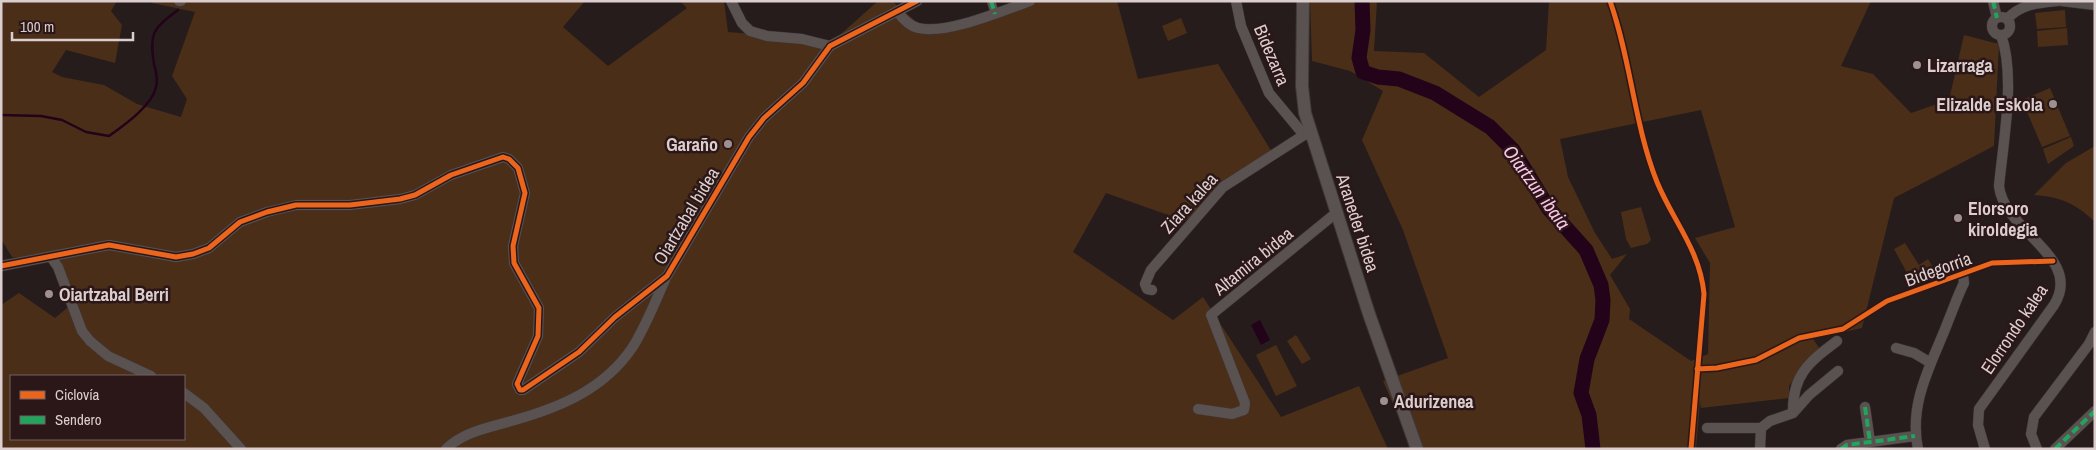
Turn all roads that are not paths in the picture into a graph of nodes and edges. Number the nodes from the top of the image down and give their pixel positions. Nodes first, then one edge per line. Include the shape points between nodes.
1 (731, 1) edge
2 (917, 1) edge
3 (991, 1) edge
4 (1030, 1) edge
5 (1236, 1) edge
6 (1303, 1) edge
7 (1993, 1) edge
8 (2057, 1) edge
9 (2062, 1) edge
10 (2028, 3) edge
11 (2095, 5) edge
12 (897, 11) junction
13 (995, 14) junction
14 (2002, 19) junction
15 (2001, 35) junction
16 (830, 46) junction
17 (1307, 134) junction
18 (1336, 213) junction
19 (51, 257) junction
20 (1, 266) edge
21 (1963, 275) dead end
22 (667, 276) junction
23 (1152, 290) dead end
24 (2095, 332) edge
25 (1837, 341) dead end
26 (1896, 348) dead end
27 (1931, 363) junction
28 (1838, 371) dead end
29 (149, 375) edge
30 (185, 394) edge
31 (1864, 407) dead end
32 (1198, 410) dead end
33 (2095, 411) edge
34 (1793, 413) junction
35 (1707, 428) dead end
36 (1761, 428) junction
37 (1915, 436) junction
38 (1870, 442) junction
39 (1883, 445) edge
40 (242, 449) edge
41 (446, 449) edge
42 (1417, 449) edge
43 (1760, 449) edge
44 (1841, 449) edge
45 (1918, 449) edge
46 (1985, 449) edge
47 (2037, 449) edge
48 (2055, 449) edge

1 - 16 street via 750,31
2 - 12 street
3 - 13 street
4 - 13 street
5 - 17 street, Bidezarra via 1242,26 1268,93
6 - 17 street, Araneder bidea via 1302,92
7 - 14 street
8 - 10 street
9 - 11 street
10 - 14 street
12 - 13 street via 916,28 928,29 958,25
12 - 16 street
14 - 15 street via 2009,28
14 - 15 street via 1992,24 1996,34
15 - 46 street, Elorrondo kalea via 2006,47 2008,72 2000,196 2008,212 2060,270 2063,283 2060,296 1988,395 1978,415
16 - 22 street, Oiartzabal bidea via 803,83 764,118 749,137
17 - 18 street, Araneder bidea
17 - 23 street, Ziara kalea via 1223,187 1151,270 1145,284
18 - 32 street, Altamira bidea via 1211,315 1245,403 1244,410 1232,414
18 - 42 street, Araneder bidea
19 - 20 street, Oiartzabal bidea
19 - 22 street, Oiartzabal bidea via 109,245 176,256 193,254 209,248 240,222 267,212 296,205 350,205 400,199 415,195 451,175 503,158 510,159 518,168 525,193 513,246 514,263 540,308 538,336 517,384 520,390 579,352 615,317
19 - 29 street via 63,278 82,331 90,341 108,356
21 - 27 street via 1964,283
22 - 41 street via 632,348 609,375 582,396 543,412 473,432
24 - 47 street via 2034,417 2031,434
25 - 34 street via 1800,375 1792,396
26 - 27 street
27 - 37 street via 1917,404
28 - 34 street
30 - 40 street via 204,408
31 - 38 street
33 - 48 street
34 - 36 street via 1770,421
35 - 36 street
36 - 43 street
37 - 39 street
37 - 45 street
38 - 39 street
38 - 44 street

